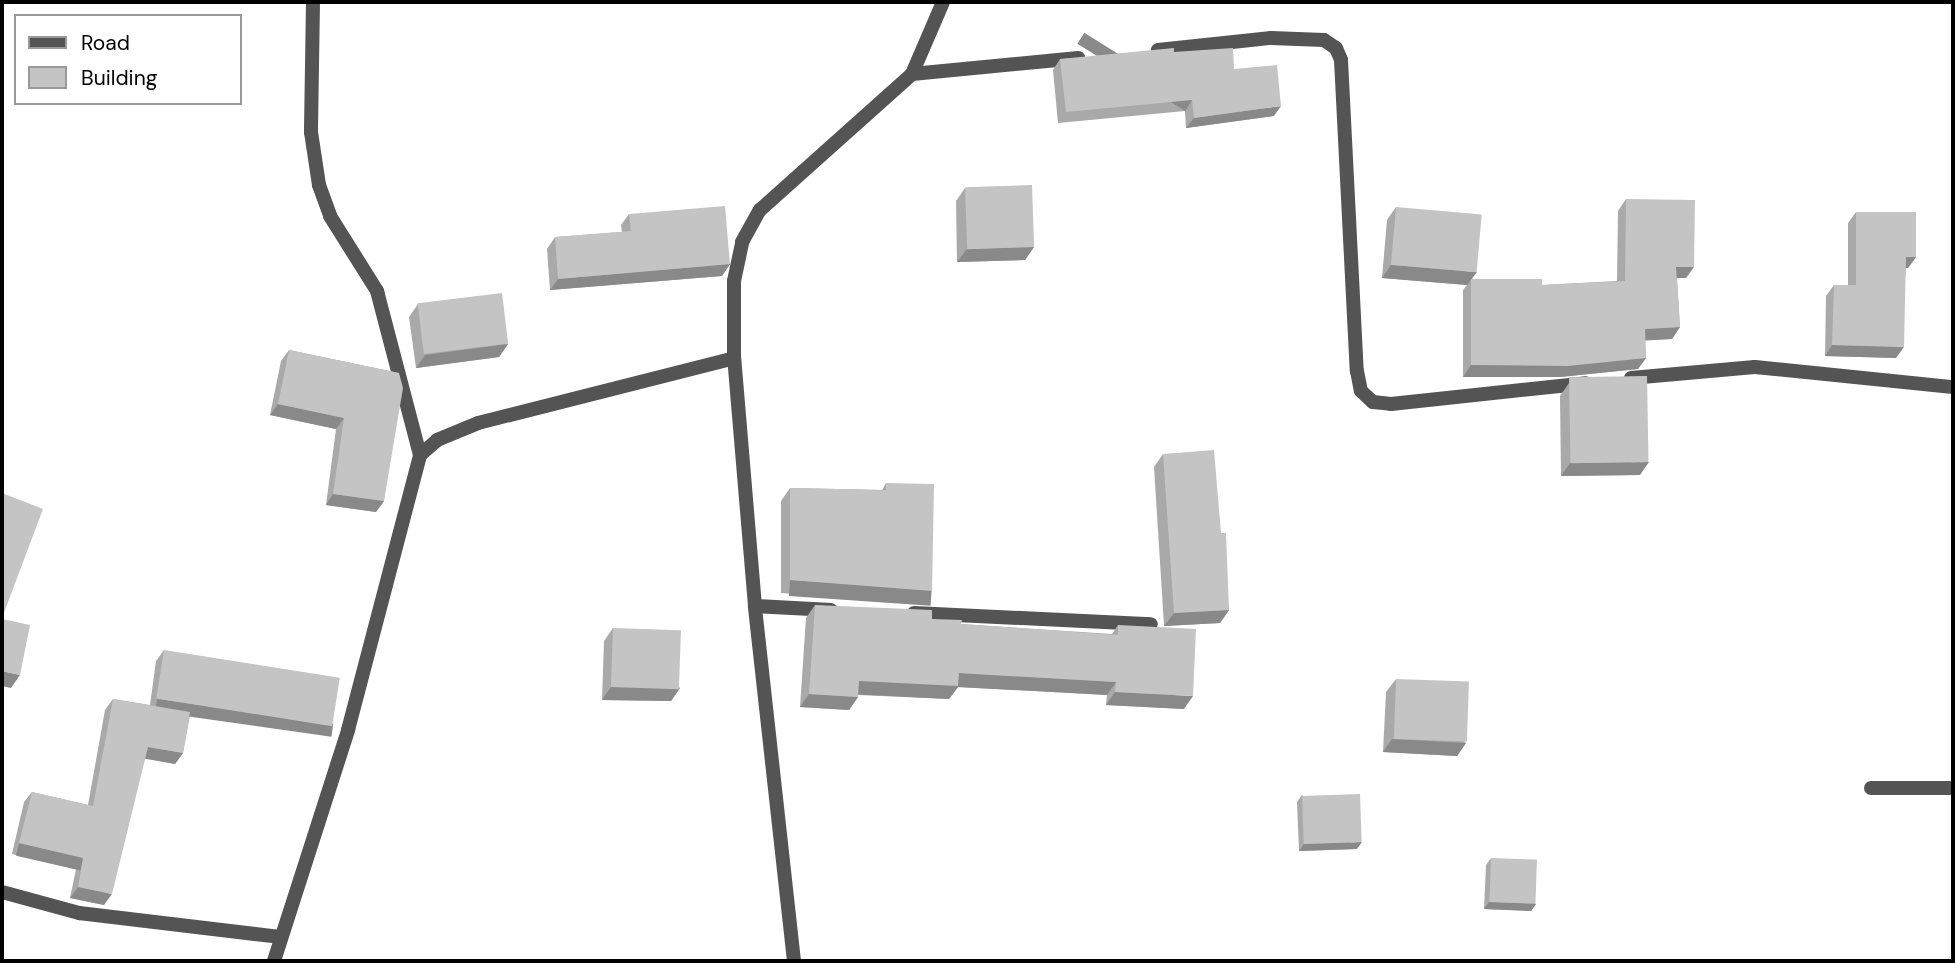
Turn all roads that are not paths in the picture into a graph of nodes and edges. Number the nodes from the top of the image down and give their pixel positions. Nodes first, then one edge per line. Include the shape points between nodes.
1 (313, 2) edge
2 (943, 2) edge
3 (1147, 51) edge
4 (1092, 56) edge
5 (912, 74) junction
6 (734, 358) junction
7 (1953, 387) edge
8 (420, 455) junction
9 (755, 606) junction
10 (851, 610) edge
11 (892, 612) edge
12 (1151, 624) edge
13 (1871, 788) dead end
14 (1953, 788) edge
15 (2, 892) edge
16 (280, 937) junction
17 (274, 961) edge
18 (794, 961) edge

1 - 8 street via 312,132 319,185 330,216 377,291
2 - 5 street
3 - 7 street via 1271,38 1324,40 1336,48 1341,60 1357,371 1362,391 1373,402 1391,404 1755,367
4 - 5 street
5 - 6 street via 761,210 742,243 734,281
6 - 8 street via 478,423 437,440
6 - 9 street
8 - 16 street via 348,730
9 - 10 street
9 - 18 street
11 - 12 street
13 - 14 street
15 - 16 street via 79,913
16 - 17 street

